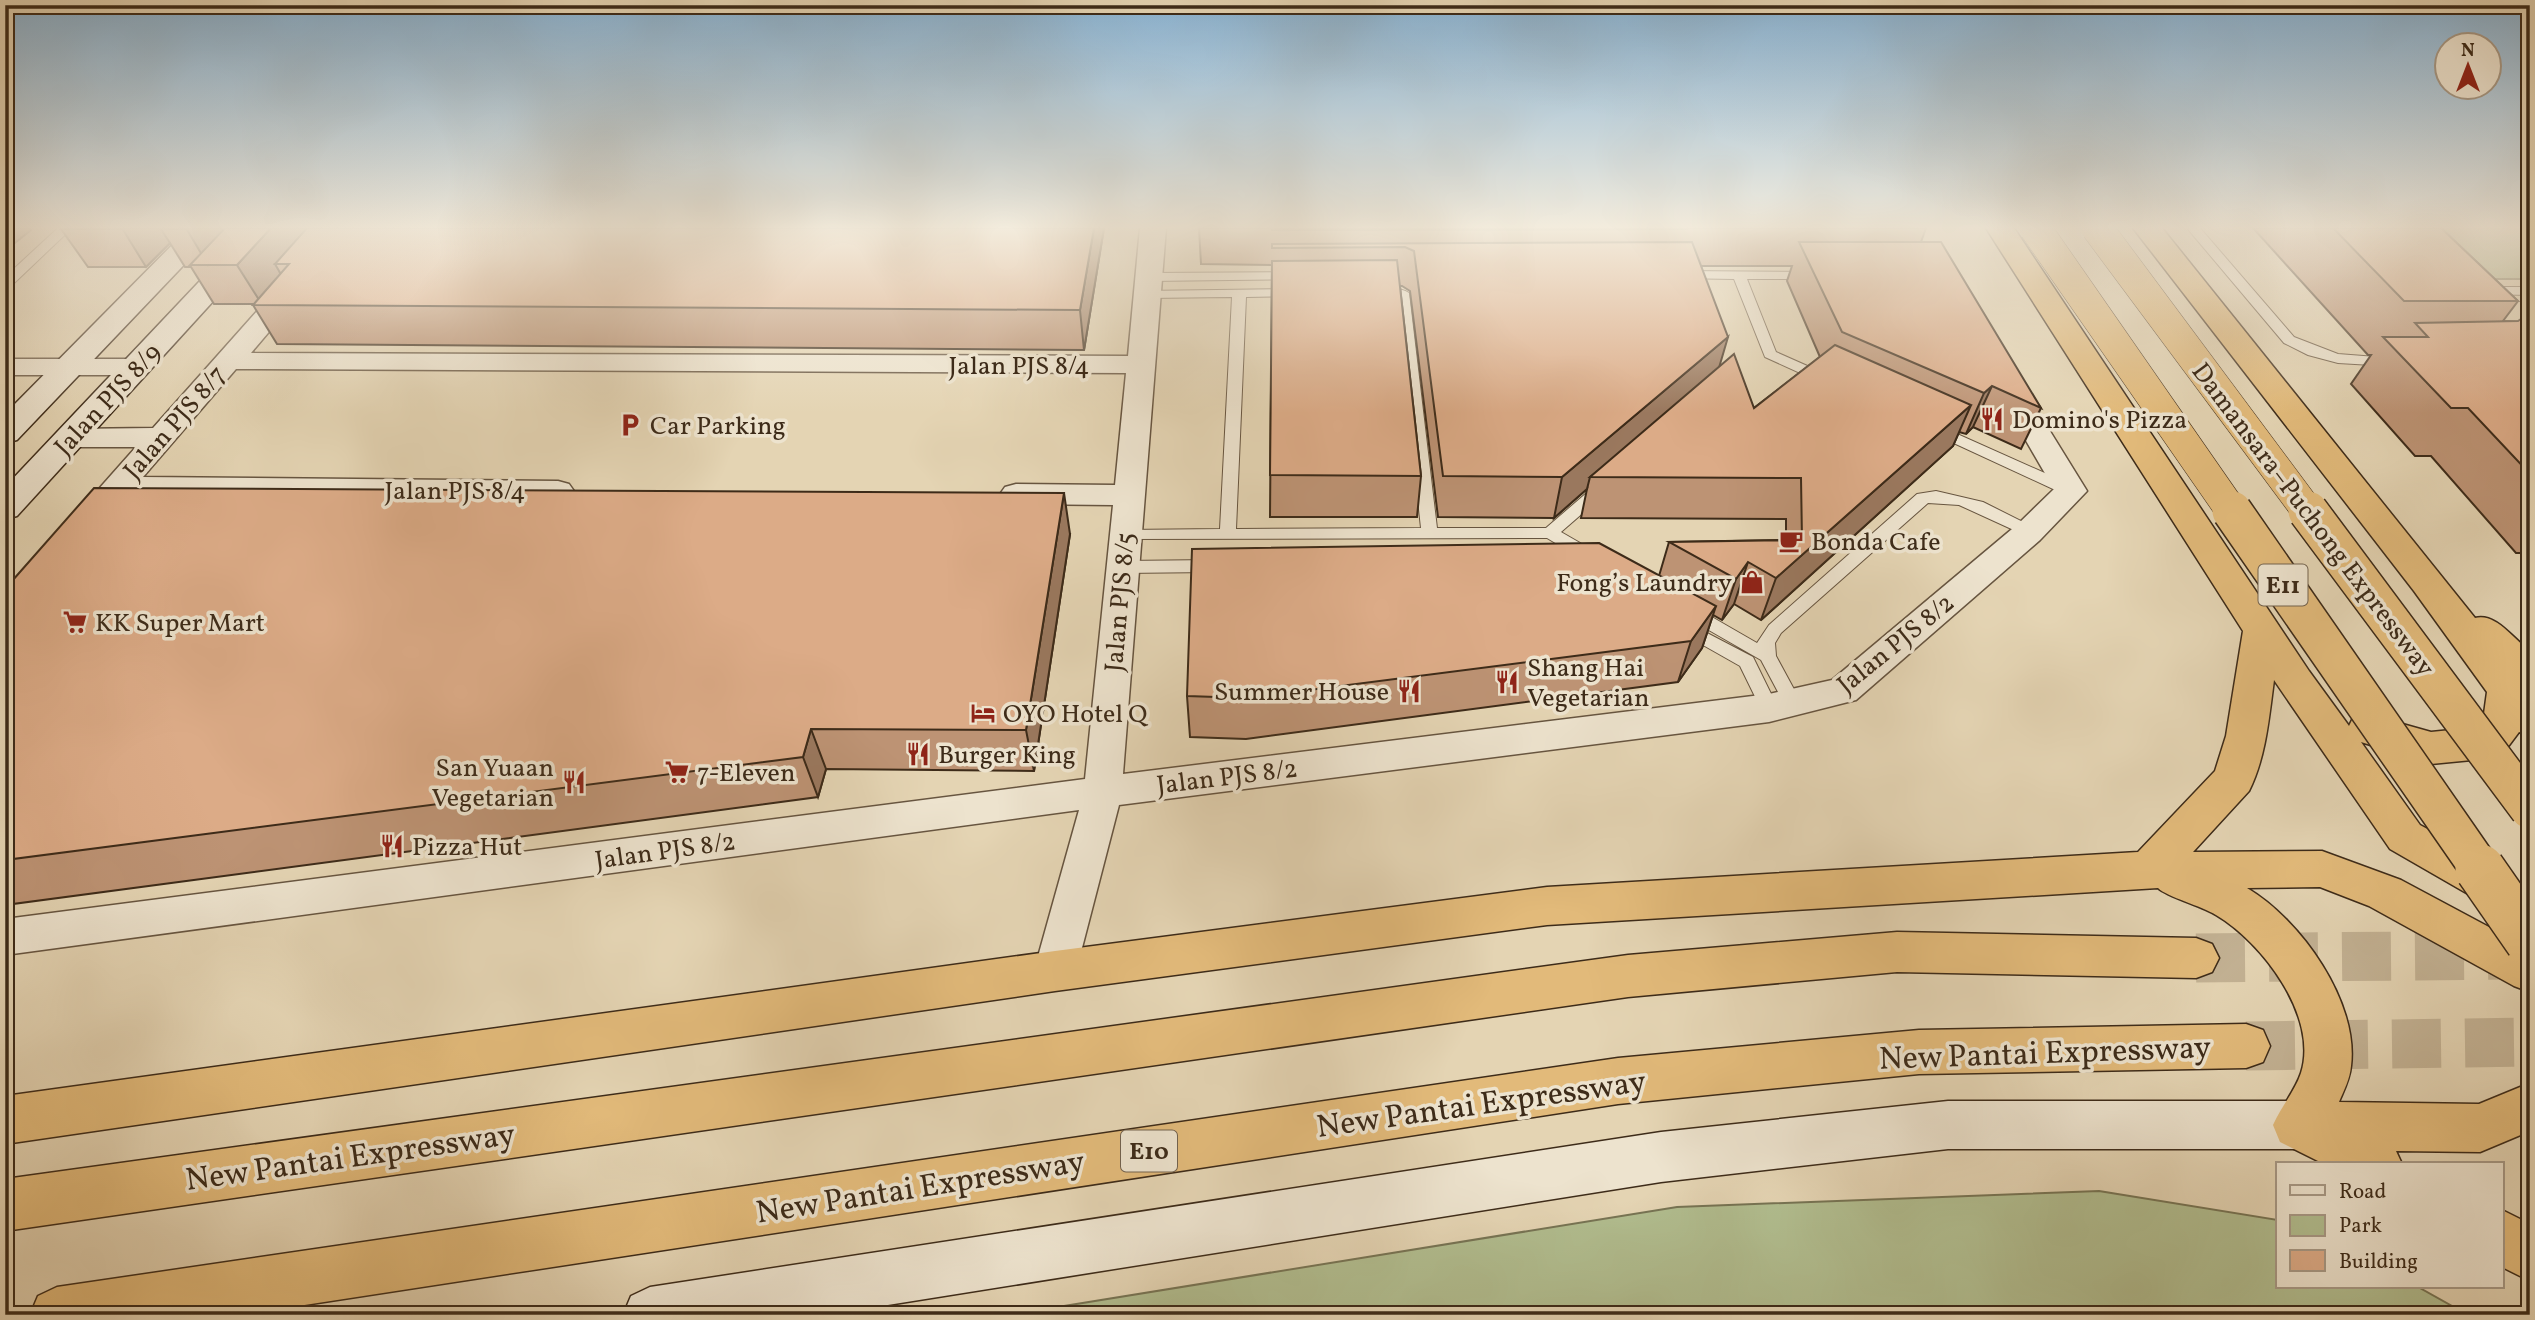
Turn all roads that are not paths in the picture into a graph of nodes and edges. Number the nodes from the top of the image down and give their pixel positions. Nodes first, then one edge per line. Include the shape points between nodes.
1 (145, 290) edge
2 (208, 290) edge
3 (290, 290) edge
4 (1148, 290) edge
5 (1195, 290) edge
6 (1745, 290) edge
7 (2040, 290) edge
8 (2078, 290) edge
9 (2143, 290) edge
10 (2195, 290) edge
11 (2246, 290) edge
12 (2475, 291) edge
13 (2530, 291) edge
14 (1239, 293) junction
15 (1311, 293) edge
16 (1363, 293) edge
17 (226, 361) junction
18 (2405, 362) edge
19 (1140, 365) junction
20 (1996, 365) edge
21 (5, 367) edge
22 (68, 368) junction
23 (135, 368) junction
24 (1833, 383) edge
25 (1920, 422) edge
26 (5, 433) edge
27 (161, 437) junction
28 (71, 438) junction
29 (1611, 480) edge
30 (117, 487) junction
31 (591, 491) edge
32 (2071, 491) junction
33 (987, 494) edge
34 (1128, 495) junction
35 (5, 508) edge
36 (92, 517) edge
37 (2029, 532) junction
38 (1430, 533) junction
39 (1550, 533) junction
40 (1125, 535) junction
41 (1228, 535) junction
42 (1567, 562) edge
43 (1234, 566) edge
44 (1122, 567) junction
45 (2262, 627) junction
46 (1768, 656) junction
47 (2295, 681) junction
48 (2522, 694) edge
49 (1781, 706) junction
50 (1103, 792) junction
51 (2530, 809) edge
52 (2149, 870) junction
53 (2530, 908) edge
54 (5, 937) edge
55 (2530, 941) edge
56 (2196, 958) tunnel mouth
57 (1055, 971) junction
58 (2530, 971) edge
59 (2246, 1046) tunnel mouth
60 (2530, 1106) edge
61 (5, 1120) edge
62 (2298, 1125) junction
63 (2372, 1162) edge
64 (5, 1205) edge
65 (2504, 1238) edge
66 (2530, 1254) edge
67 (57, 1315) edge
68 (650, 1315) edge

1 - 22 main road, Jalan PJS 8/9
2 - 23 main road, Jalan PJS 8/9
3 - 17 street, Jalan PJS 8/7
4 - 19 street, Jalan PJS 8/5
5 - 14 lane
6 - 24 lane via 1770,354
7 - 45 highway
8 - 55 highway, E11, bridge
9 - 51 highway, Damansara–Puchong Expressway / E11, bridge
10 - 48 highway
11 - 18 lane via 2289,340 2308,352 2354,363
12 - 13 lane
14 - 15 lane
14 - 41 lane
16 - 38 lane via 1402,293
17 - 19 street, Jalan PJS 8/4
17 - 27 street, Jalan PJS 8/7
19 - 34 street, Jalan PJS 8/5
20 - 32 street
21 - 22 street
22 - 23 street
22 - 26 main road, Jalan PJS 8/9
23 - 28 main road, Jalan PJS 8/9
25 - 32 lane
27 - 28 street
27 - 30 street, Jalan PJS 8/7
28 - 35 main road, Jalan PJS 8/9
29 - 39 lane
30 - 31 street, Jalan PJS 8/4
30 - 36 street, Jalan PJS 8/7
32 - 37 street, Jalan PJS 8/2
33 - 34 street
34 - 40 street, Jalan PJS 8/5
37 - 46 lane via 1954,497 1938,494 1923,498 1775,629 1766,642
37 - 49 street, Jalan PJS 8/2 via 1843,691
38 - 39 lane
38 - 41 lane
39 - 42 lane via 1595,568
40 - 41 lane
40 - 44 street, Jalan PJS 8/5
43 - 44 lane
44 - 50 street, Jalan PJS 8/5
45 - 47 highway
45 - 52 highway via 2246,736 2234,779
46 - 49 lane
46 - 49 lane via 1679,615 1747,662
47 - 48 highway via 2356,725 2431,748 2493,737
47 - 53 highway via 2405,837
49 - 50 street, Jalan PJS 8/2
50 - 54 street, Jalan PJS 8/2
50 - 57 street, Jalan PJS 8/5
52 - 57 highway via 1547,906
52 - 58 highway via 2322,869 2385,893
52 - 62 highway via 2205,886 2247,912 2280,943 2309,986 2326,1028 2327,1068
56 - 64 highway, New Pantai Expressway via 1897,952 1628,976
57 - 61 highway
59 - 67 highway, New Pantai Expressway / E10 via 1919,1052 1618,1081
60 - 62 highway via 2480,1128
62 - 63 highway
62 - 68 main road via 1948,1125 1661,1157
65 - 66 highway

